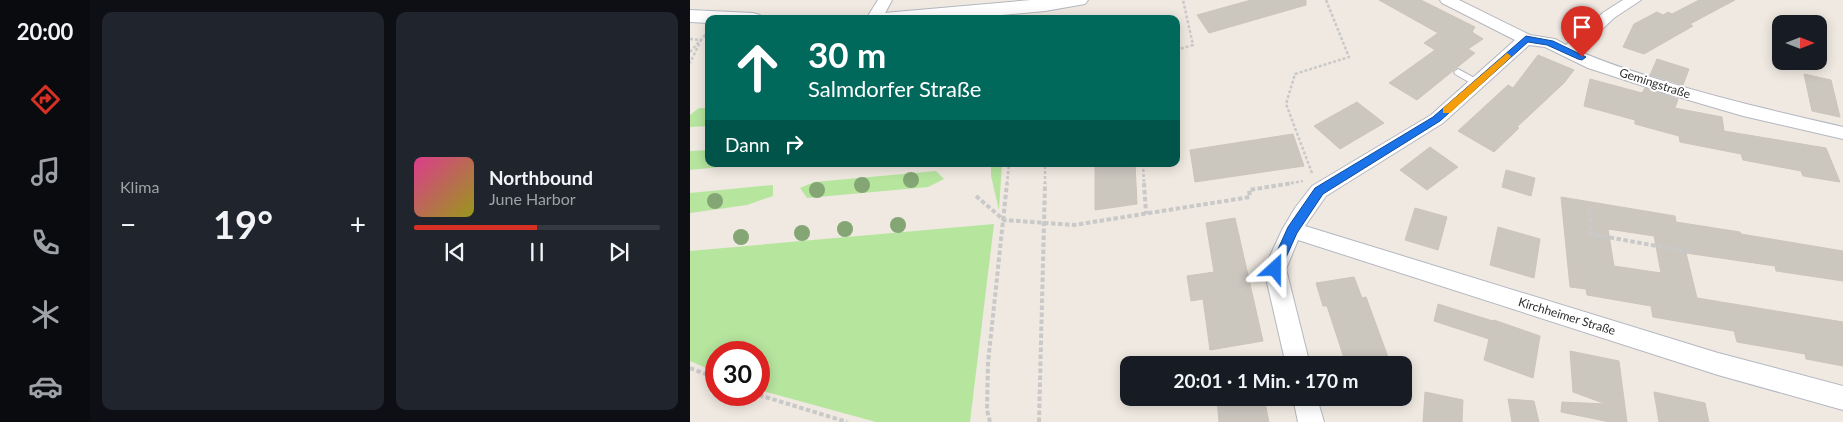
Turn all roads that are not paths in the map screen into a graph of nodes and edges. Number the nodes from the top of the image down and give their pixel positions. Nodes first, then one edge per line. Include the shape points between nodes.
1 (707, 0) edge
2 (885, 0) edge
3 (1078, 0) edge
4 (1447, 0) edge
5 (1634, 0) edge
6 (690, 15) edge
7 (876, 15) edge
8 (930, 15) edge
9 (705, 16) edge
10 (1526, 39) junction
11 (1569, 51) junction
12 (1458, 72) dead end
13 (1477, 83) junction
14 (1843, 133) edge
15 (1292, 230) junction
16 (1296, 356) edge
17 (1843, 398) edge
18 (1308, 406) edge
19 (1311, 422) edge

1 - 6 street
2 - 7 street
3 - 8 street
4 - 10 street, Gemingstraße
5 - 11 street via 1609,15
6 - 9 street
10 - 11 street, Gemingstraße via 1550,43
10 - 13 street
11 - 14 street, Gemingstraße via 1594,64 1674,90
12 - 13 lane
13 - 15 street via 1437,119 1316,185
15 - 16 street via 1275,269
15 - 17 street, Kirchheimer Straße via 1718,364
18 - 19 street

